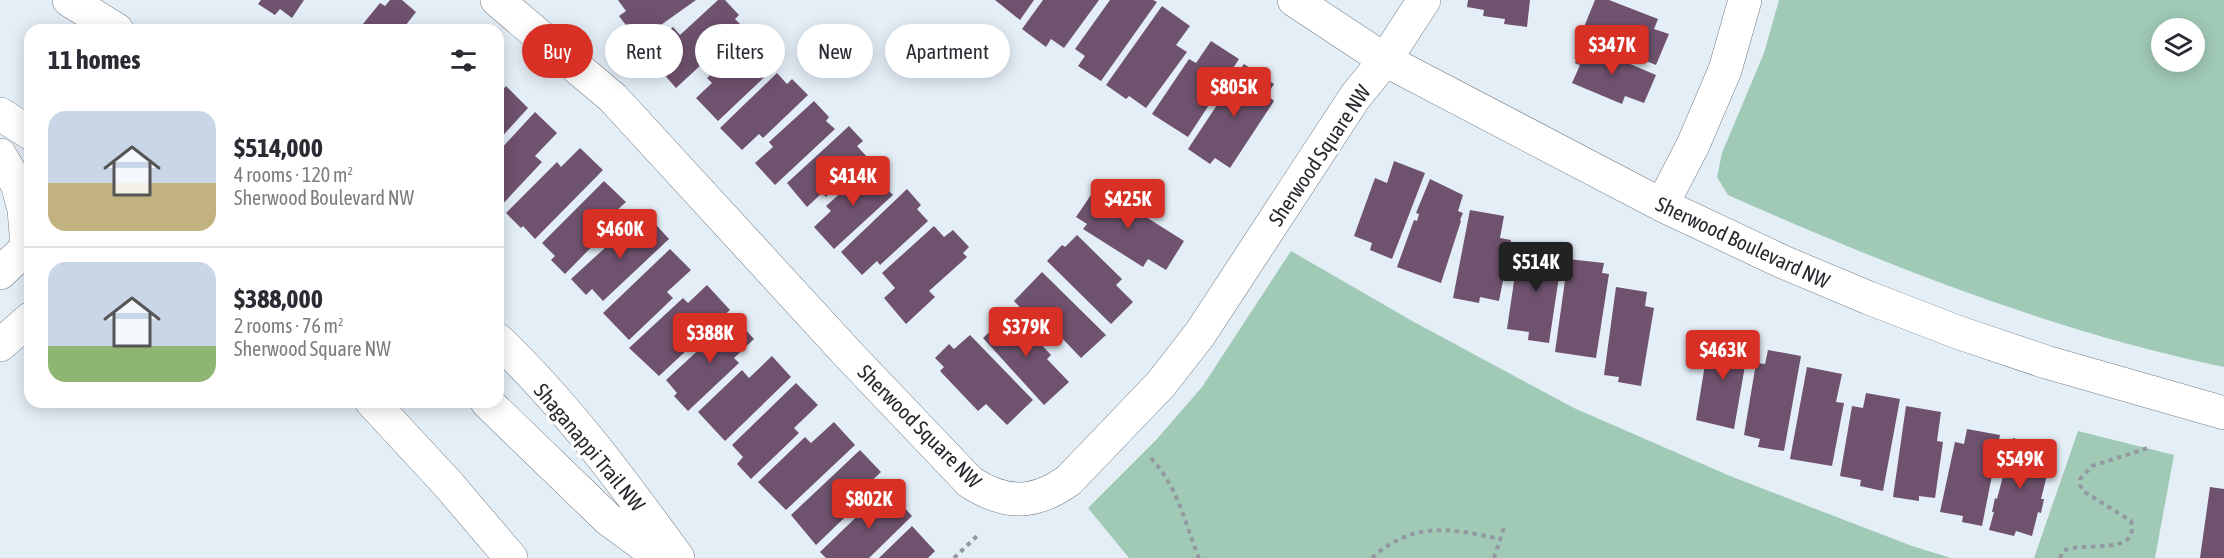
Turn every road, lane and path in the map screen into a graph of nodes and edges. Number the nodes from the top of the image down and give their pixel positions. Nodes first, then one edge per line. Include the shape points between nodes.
1 (69, 0) edge
2 (497, 0) edge
3 (1294, 0) edge
4 (1424, 0) edge
5 (1745, 0) edge
6 (107, 24) edge
7 (1385, 60) junction
8 (0, 114) edge
9 (24, 129) edge
10 (0, 155) edge
11 (1662, 205) junction
12 (24, 208) edge
13 (24, 251) edge
14 (0, 273) edge
15 (24, 324) edge
16 (0, 345) edge
17 (504, 346) edge
18 (378, 408) edge
19 (493, 408) edge
20 (2224, 413) edge
21 (2151, 447) dead end
22 (1151, 458) dead end
23 (1505, 525) dead end
24 (978, 535) dead end
25 (1500, 539) junction
26 (511, 558) edge
27 (661, 558) edge
28 (678, 558) edge
29 (954, 558) edge
30 (1199, 558) edge
31 (1372, 558) edge
32 (1494, 558) edge
33 (2060, 558) edge

1 - 6 street
2 - 7 street, Sherwood Square NW via 613,98 970,482 994,495 1022,500 1039,497 1069,480 1161,384 1200,334 1355,97
3 - 7 street, Sherwood Boulevard NW
4 - 7 street, Sherwood Square NW
5 - 11 street via 1725,70
7 - 11 street, Sherwood Boulevard NW
8 - 9 street
10 - 12 street via 17,184
11 - 20 street, Sherwood Boulevard NW via 1794,266 1957,332
13 - 14 street
15 - 16 street
17 - 28 street, Shaganappi Trail NW via 602,458
18 - 26 street
19 - 27 street via 608,519
21 - 33 path via 2092,466 2080,478 2083,490 2131,521 2131,538 2113,548 2069,547
22 - 30 path via 1175,492
23 - 25 path
24 - 29 path
25 - 31 path via 1432,530 1408,534 1386,545
25 - 32 path

